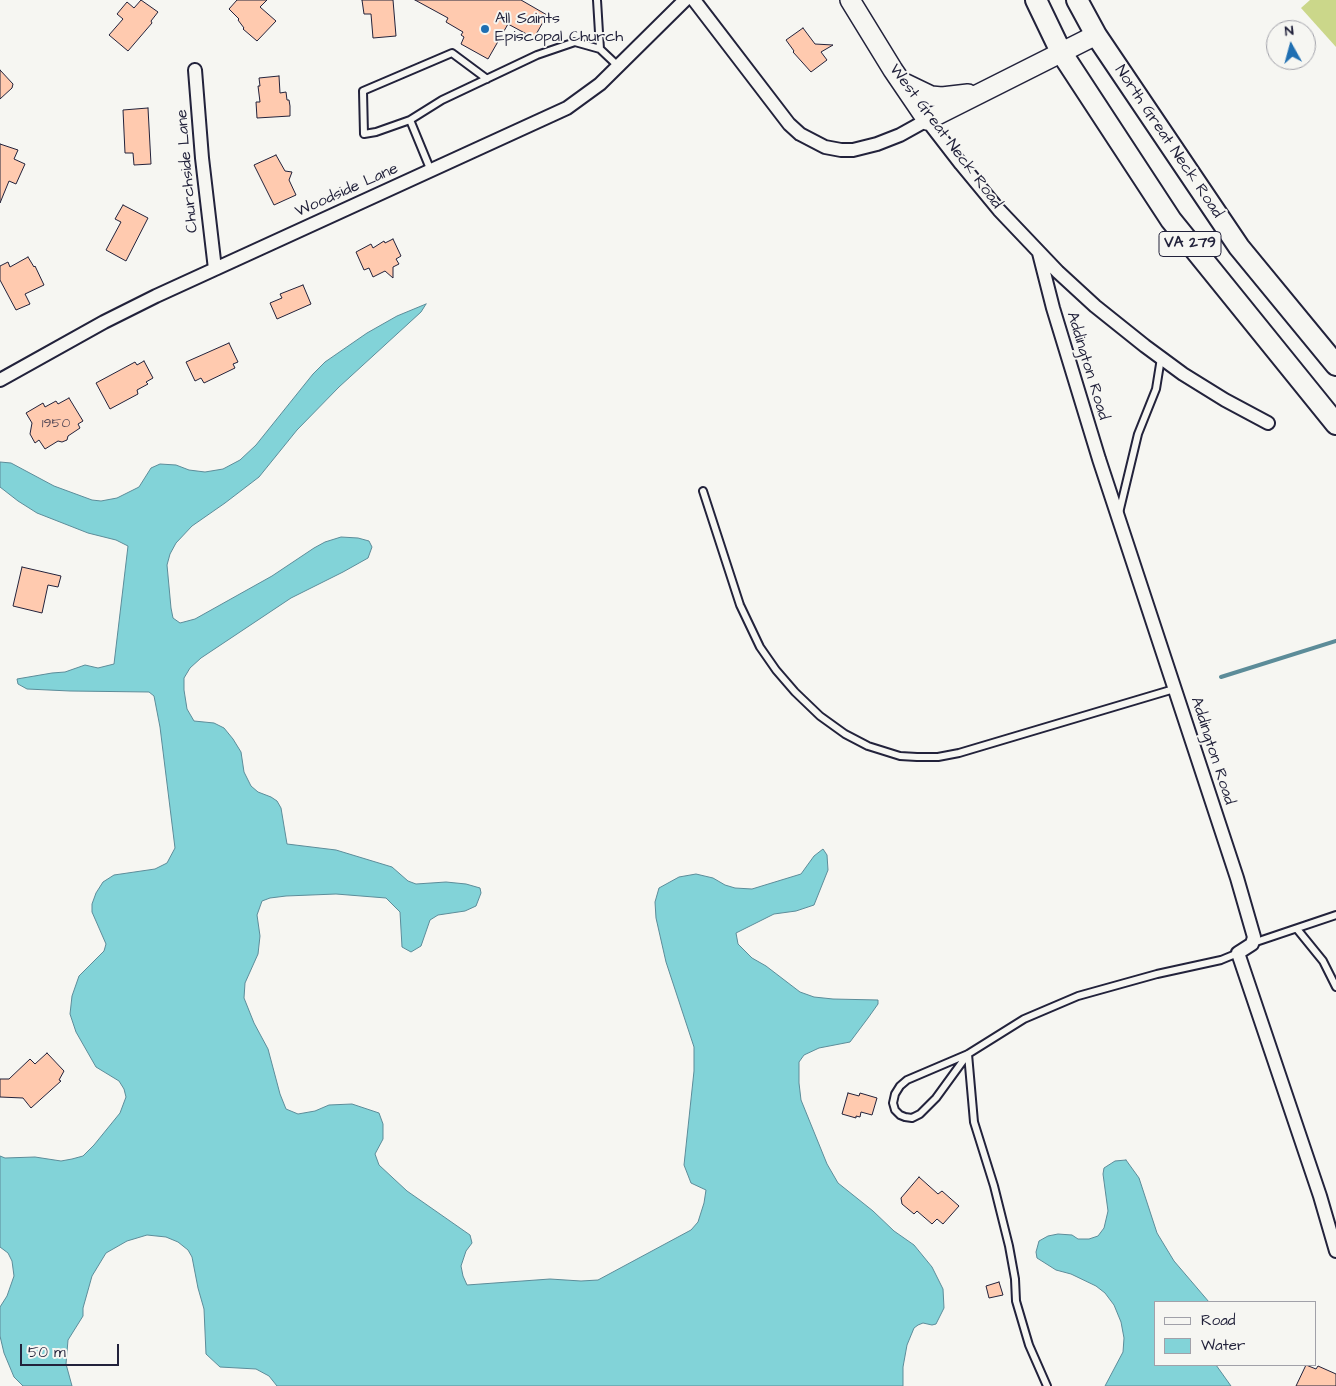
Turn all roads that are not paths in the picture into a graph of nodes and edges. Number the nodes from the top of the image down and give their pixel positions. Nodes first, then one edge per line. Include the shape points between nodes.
1 (597, 0) edge
2 (685, 0) edge
3 (694, 0) edge
4 (850, 0) edge
5 (1036, 0) edge
6 (1077, 0) edge
7 (1096, 35) junction
8 (600, 49) junction
9 (1061, 52) junction
10 (618, 66) junction
11 (196, 70) dead end
12 (487, 79) junction
13 (900, 80) junction
14 (979, 93) junction
15 (410, 120) junction
16 (927, 120) junction
17 (431, 170) junction
18 (1039, 253) junction
19 (215, 269) junction
20 (1161, 358) junction
21 (1336, 365) edge
22 (0, 380) edge
23 (1268, 423) dead end
24 (1336, 424) edge
25 (703, 491) dead end
26 (1118, 517) junction
27 (1174, 689) junction
28 (1336, 915) edge
29 (1297, 929) junction
30 (1252, 944) junction
31 (1238, 953) junction
32 (1336, 987) edge
33 (968, 1054) junction
34 (1336, 1251) edge
35 (1047, 1386) edge

1 - 8 lane
2 - 10 street, Woodside Lane
3 - 16 street via 789,124 814,142 853,150 900,136
4 - 13 street, West Great Neck Road
5 - 9 main road, VA 279
6 - 7 main road, North Great Neck Road / VA 279
7 - 9 street
7 - 21 main road, North Great Neck Road / VA 279 via 1239,247
8 - 10 lane
8 - 12 lane via 575,42 537,55
9 - 14 street
9 - 24 main road, VA 279 via 1171,220
10 - 17 street, Woodside Lane via 590,93 567,108
11 - 19 street, Churchside Lane
12 - 15 lane via 442,100
12 - 15 lane via 452,54 363,91 364,134
13 - 14 street via 931,96
13 - 16 street, West Great Neck Road
14 - 16 street
15 - 17 lane
16 - 18 street, West Great Neck Road via 999,210
17 - 19 street, Woodside Lane
18 - 20 street, West Great Neck Road via 1095,306
18 - 26 street, Addington Road
19 - 22 street, Woodside Lane via 104,322
20 - 23 street, West Great Neck Road via 1217,395
20 - 26 lane via 1156,389 1138,434
25 - 27 lane via 740,605 760,647 776,670 820,716 868,746 900,756 938,757
26 - 27 street, Addington Road
27 - 30 street, Addington Road via 1237,878 1254,937
28 - 29 lane
29 - 30 lane
29 - 32 lane via 1323,961
30 - 31 street
31 - 33 lane via 1078,996 1024,1018
31 - 34 street
33 - 33 lane via 906,1080 895,1094 895,1110 905,1117 920,1114
33 - 35 lane via 974,1122 1009,1246 1016,1301 1028,1345

